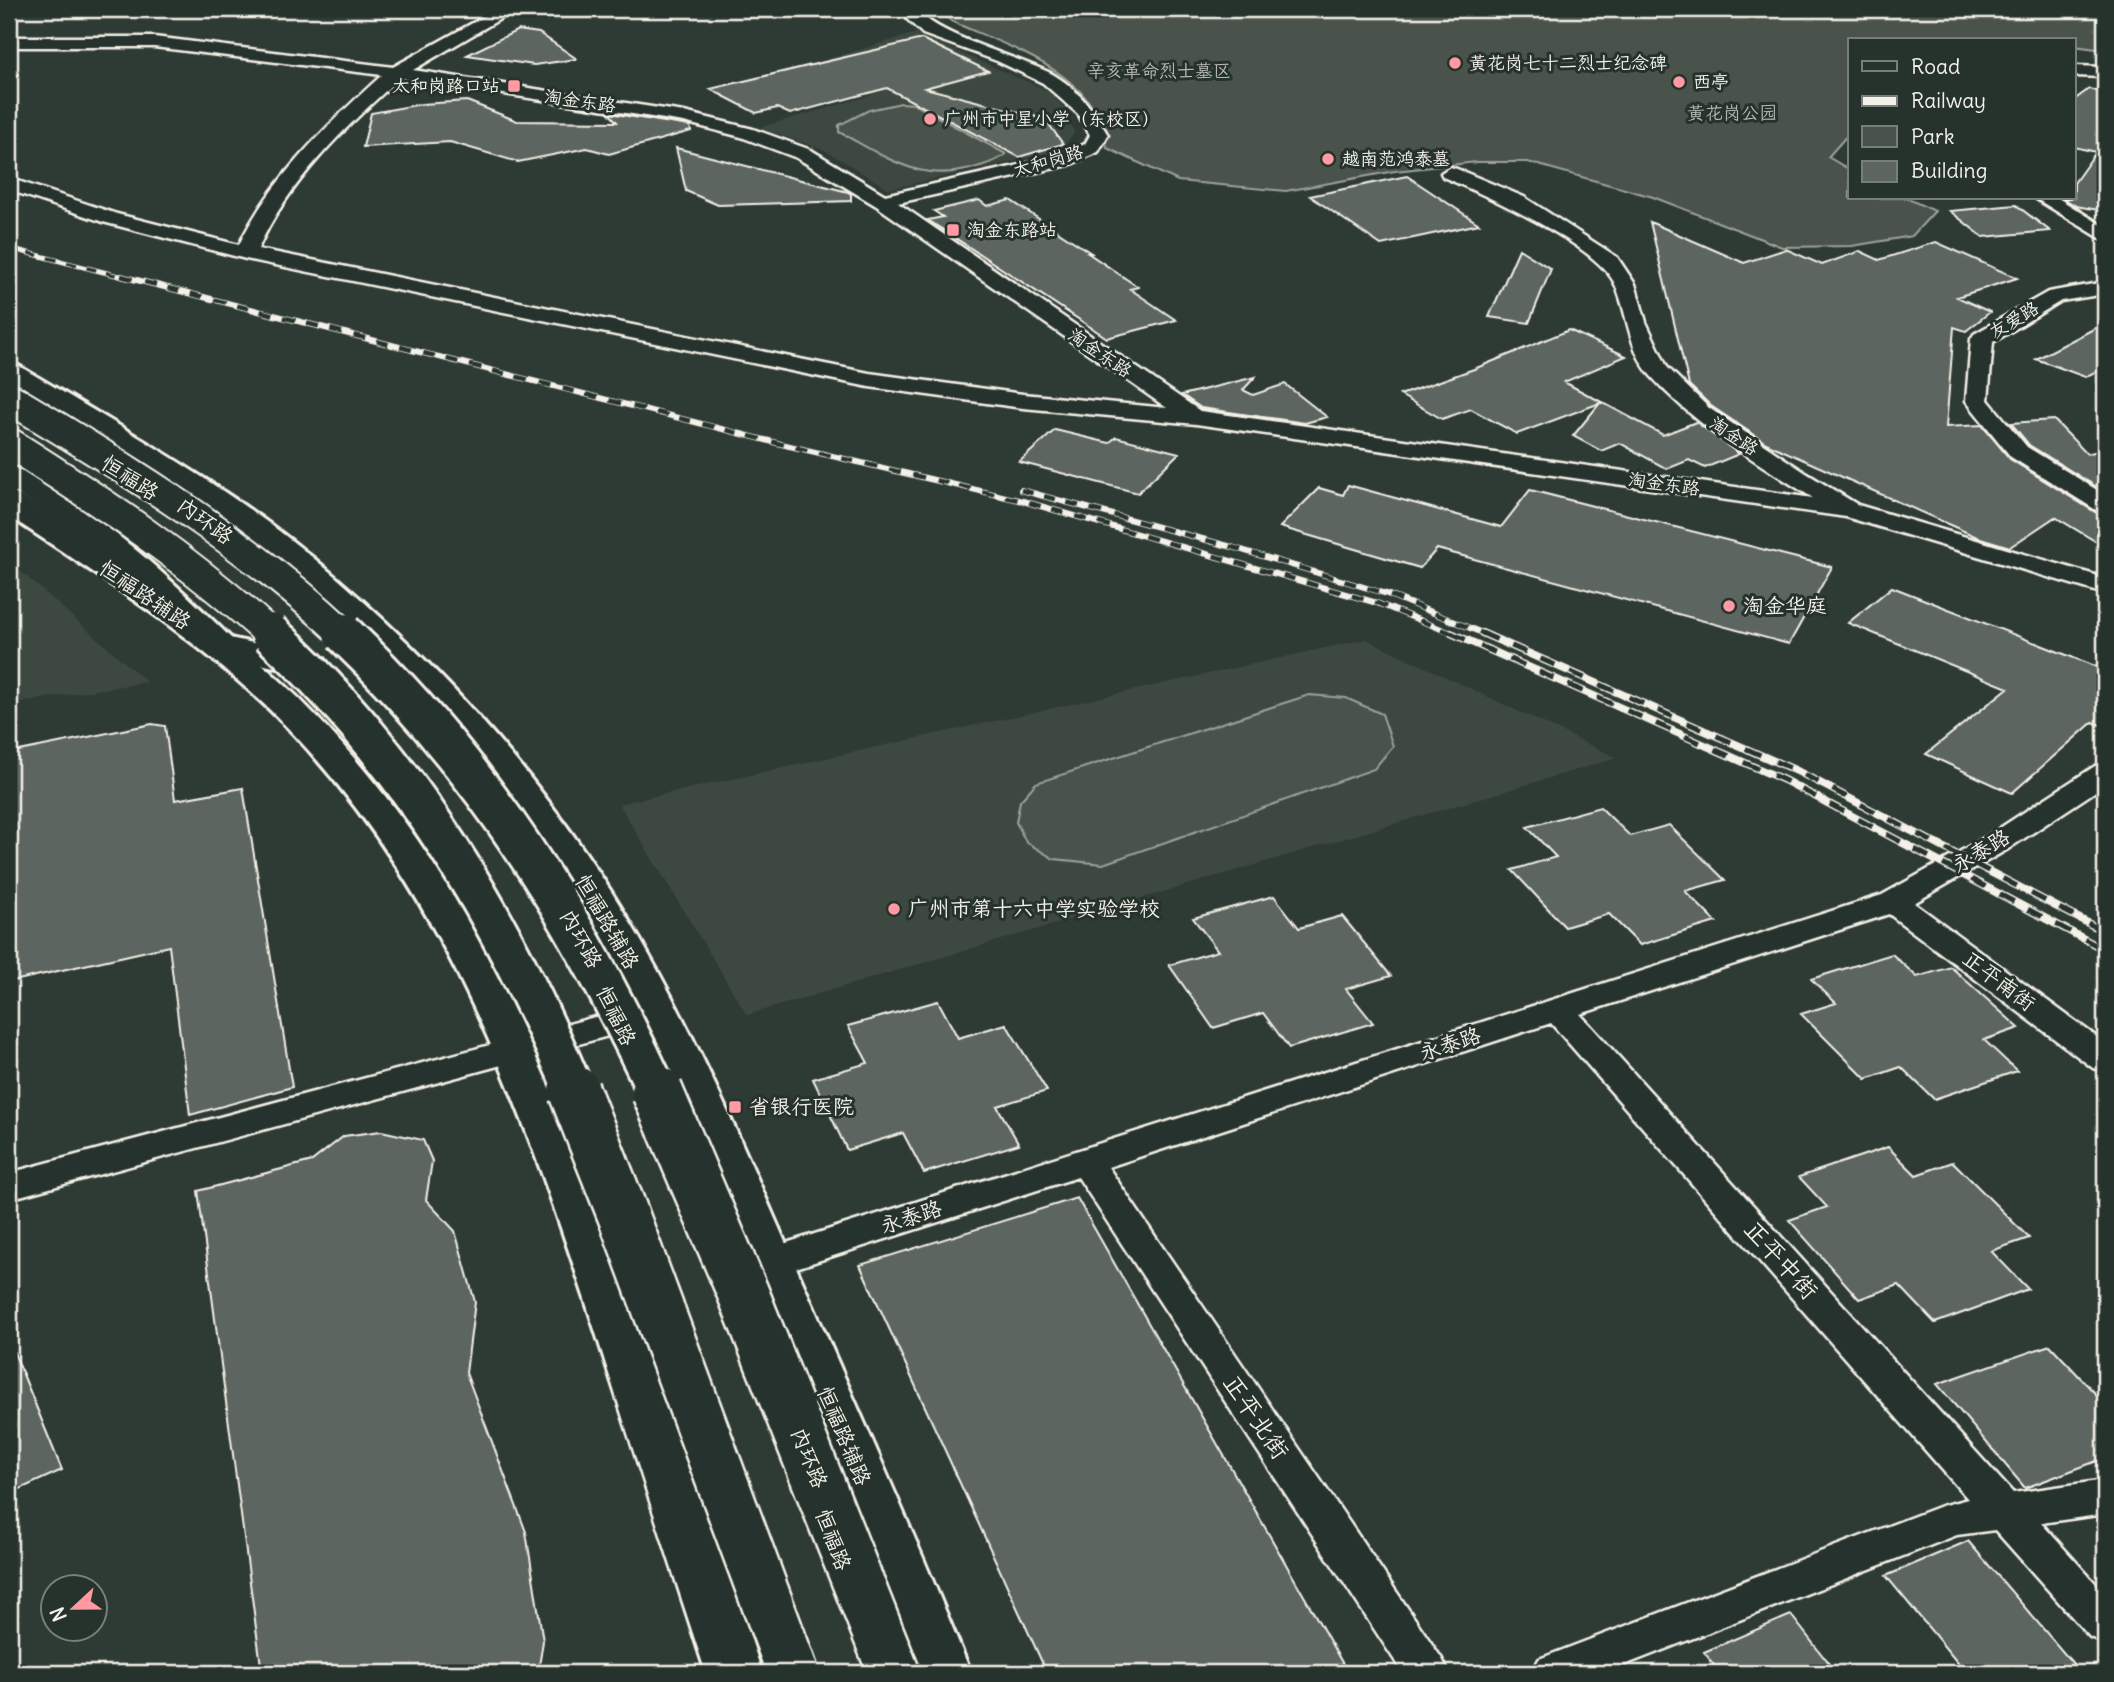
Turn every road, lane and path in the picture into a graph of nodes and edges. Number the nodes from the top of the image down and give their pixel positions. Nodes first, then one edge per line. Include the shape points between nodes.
1 (509, 9) edge
2 (912, 9) edge
3 (9, 42) edge
4 (2076, 71) edge
5 (396, 72) junction
6 (2105, 72) edge
7 (1450, 173) dead end
8 (9, 184) edge
9 (2048, 200) edge
10 (881, 201) junction
11 (2105, 235) edge
12 (246, 253) junction
13 (2105, 288) edge
14 (9, 372) edge
15 (9, 400) edge
16 (1196, 417) junction
17 (9, 435) edge
18 (9, 443) edge
19 (9, 475) edge
20 (9, 502) edge
21 (2105, 506) edge
22 (1849, 510) junction
23 (2105, 586) edge
24 (220, 646) junction
25 (312, 665) junction
26 (2105, 772) edge
27 (1894, 902) junction
28 (1558, 1009) junction
29 (638, 1017) junction
30 (566, 1038) junction
31 (519, 1051) junction
32 (2105, 1060) edge
33 (1086, 1161) junction
34 (9, 1186) edge
35 (771, 1262) junction
36 (2105, 1497) edge
37 (2005, 1511) junction
38 (2105, 1624) edge
39 (734, 1673) edge
40 (793, 1673) edge
41 (806, 1673) edge
42 (885, 1673) edge
43 (894, 1673) edge
44 (943, 1673) edge
45 (1427, 1673) edge
46 (1554, 1673) edge

1 - 5 street
2 - 10 street, 太和岗路 via 929,31 1056,81 1086,109 1099,135 1092,148 1062,161
3 - 5 street, 淘金东路 via 155,42
4 - 6 street
5 - 10 street, 淘金东路 via 724,126 804,154
5 - 12 street via 348,115 273,202
7 - 22 street, 淘金路 via 1517,201 1610,261 1625,284 1635,322 1657,370 1678,394 1731,435
8 - 12 street via 110,218
9 - 11 street
10 - 16 street, 淘金东路
12 - 16 street via 869,380 1023,401
13 - 21 street, 友爱路 via 2055,296 1982,339 1977,401 2020,452
14 - 29 main road, 恒福路辅路 via 211,496 324,582 382,636 479,740 583,879
15 - 29 main road, 恒福路 via 248,558 398,695 496,816 590,966
15 - 43 main road, 内环路, bridge via 174,499 302,597 393,682 462,761 531,855 612,996 697,1180
16 - 22 street, 淘金东路
17 - 25 main road, 恒福路 via 209,571
18 - 40 main road, 内环路, bridge via 148,533 258,622 331,692 396,769 458,858 509,943 560,1052
19 - 24 main road via 61,508 154,581
20 - 24 main road, 恒福路辅路
22 - 23 street, 淘金路
24 - 25 main road
24 - 31 main road, 恒福路辅路 via 301,721 407,848 454,922
25 - 30 main road, 恒福路 via 398,758 440,818 495,901
26 - 27 street, 永泰路 via 1997,843
27 - 28 street, 永泰路
27 - 32 street, 正平南街
28 - 33 street, 永泰路
28 - 37 street, 正平中街
29 - 30 street
29 - 35 main road, 恒福路辅路
29 - 42 main road, 恒福路 via 681,1160
30 - 31 street
30 - 41 main road, 恒福路
31 - 34 street
31 - 39 main road, 恒福路辅路 via 589,1241
33 - 35 street, 永泰路
33 - 45 street, 正平北街
35 - 44 main road, 恒福路辅路
36 - 37 street
37 - 38 street, 正平中街
37 - 46 street via 1955,1518

